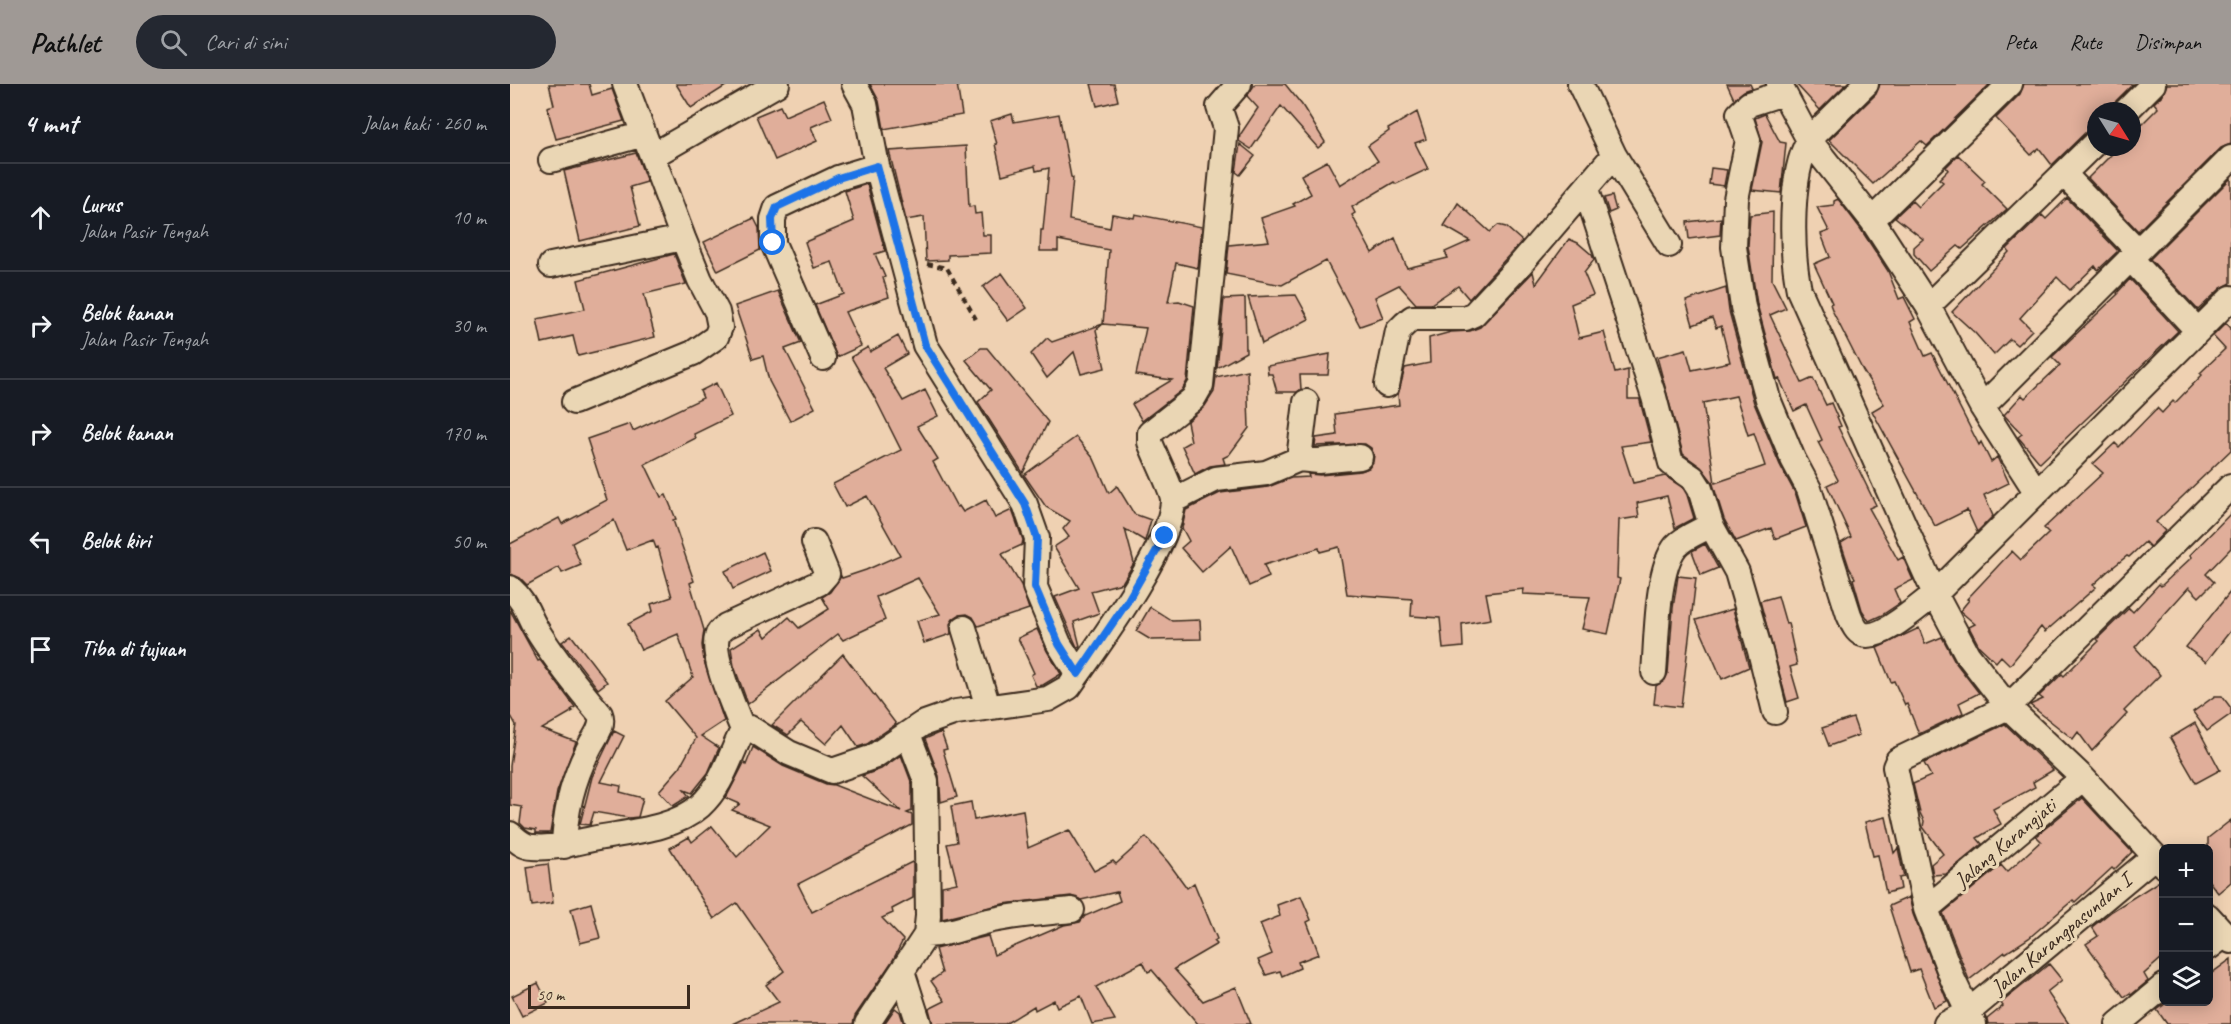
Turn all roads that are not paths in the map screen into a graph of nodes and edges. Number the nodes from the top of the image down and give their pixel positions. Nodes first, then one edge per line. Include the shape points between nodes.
1 (625, 84) edge
2 (777, 84) edge
3 (854, 84) edge
4 (1239, 84) edge
5 (1580, 84) edge
6 (1866, 84) edge
7 (2010, 84) edge
8 (2153, 84) edge
9 (1781, 88) edge
10 (2136, 102) edge
11 (1809, 140) junction
12 (648, 145) junction
13 (2087, 151) edge
14 (1614, 155) junction
15 (2231, 158) edge
16 (551, 160) dead end
17 (877, 166) junction
18 (2064, 174) junction
19 (1586, 190) junction
20 (1872, 220) junction
21 (683, 238) junction
22 (1669, 245) dead end
23 (2134, 254) junction
24 (551, 265) dead end
25 (2231, 298) edge
26 (1928, 306) junction
27 (2198, 331) junction
28 (823, 358) dead end
29 (1387, 385) dead end
30 (573, 402) dead end
31 (1306, 402) dead end
32 (1982, 407) junction
33 (1360, 457) dead end
34 (1299, 459) junction
35 (2231, 486) edge
36 (2037, 493) junction
37 (1174, 500) junction
38 (1711, 525) junction
39 (814, 542) dead end
40 (510, 588) edge
41 (1935, 594) junction
42 (964, 628) dead end
43 (1654, 672) dead end
44 (1078, 674) junction
45 (988, 707) junction
46 (2008, 707) junction
47 (1775, 712) dead end
48 (742, 730) junction
49 (908, 734) junction
50 (2083, 778) junction
51 (510, 834) edge
52 (564, 846) junction
53 (2159, 861) edge
54 (1926, 909) junction
55 (1072, 910) dead end
56 (2213, 925) edge
57 (926, 935) junction
58 (2222, 941) edge
59 (902, 971) junction
60 (2159, 989) edge
61 (1971, 1018) edge
62 (867, 1024) edge
63 (919, 1024) edge
64 (1946, 1024) edge
65 (2118, 1024) edge

1 - 12 street
2 - 12 street
3 - 17 street via 865,104
4 - 37 street via 1219,107 1226,128 1201,386 1193,399 1150,433 1149,442
5 - 14 street
6 - 11 street
7 - 20 street
8 - 10 street
9 - 11 street
9 - 41 street via 1749,104 1739,114 1748,140 1736,199 1734,247 1743,307 1768,399 1809,489 1856,629 1870,636 1884,632
11 - 20 street
11 - 41 street via 1800,156 1796,182 1799,290
12 - 16 street
12 - 21 street
13 - 18 street
14 - 19 street
14 - 22 street
15 - 23 street
17 - 28 street via 838,178 777,207 772,219 773,243
17 - 44 street via 925,345 1025,504 1037,538 1035,587 1059,644
18 - 23 street
18 - 26 street
19 - 29 street via 1470,317 1412,318 1405,324 1398,332
19 - 38 street via 1654,398 1671,463 1693,478
20 - 26 street
21 - 24 street
21 - 30 street via 717,312 720,327 716,338 693,353
23 - 27 street
23 - 32 street
25 - 27 street
26 - 32 street
27 - 36 street
31 - 34 street
32 - 36 street
33 - 34 street
34 - 37 street via 1266,473 1216,480
35 - 46 street
36 - 41 street
37 - 44 street via 1165,536 1127,602
38 - 43 street via 1677,544 1669,557 1662,584
38 - 47 street via 1739,579
39 - 48 street via 827,574 819,583 726,627 717,636 723,678
40 - 52 street via 525,603 535,628 562,669 602,719 576,774 565,820
41 - 46 street via 1967,654
42 - 45 street
44 - 45 street via 1069,687 1048,699
45 - 49 street via 956,712 922,724
46 - 50 street
46 - 54 street via 1896,764
48 - 49 street via 750,728 789,753 832,771 873,757
48 - 52 street via 724,775 702,804 684,818
49 - 57 street via 927,791
50 - 53 street
50 - 54 street, Jalang Karangjati
51 - 52 street via 532,848
53 - 61 street, Jalan Karangpasundan I
54 - 61 street
55 - 57 street
56 - 58 street
57 - 59 street
59 - 62 street
59 - 63 street
60 - 65 street
61 - 64 street, Jalan Karangpasundan I

